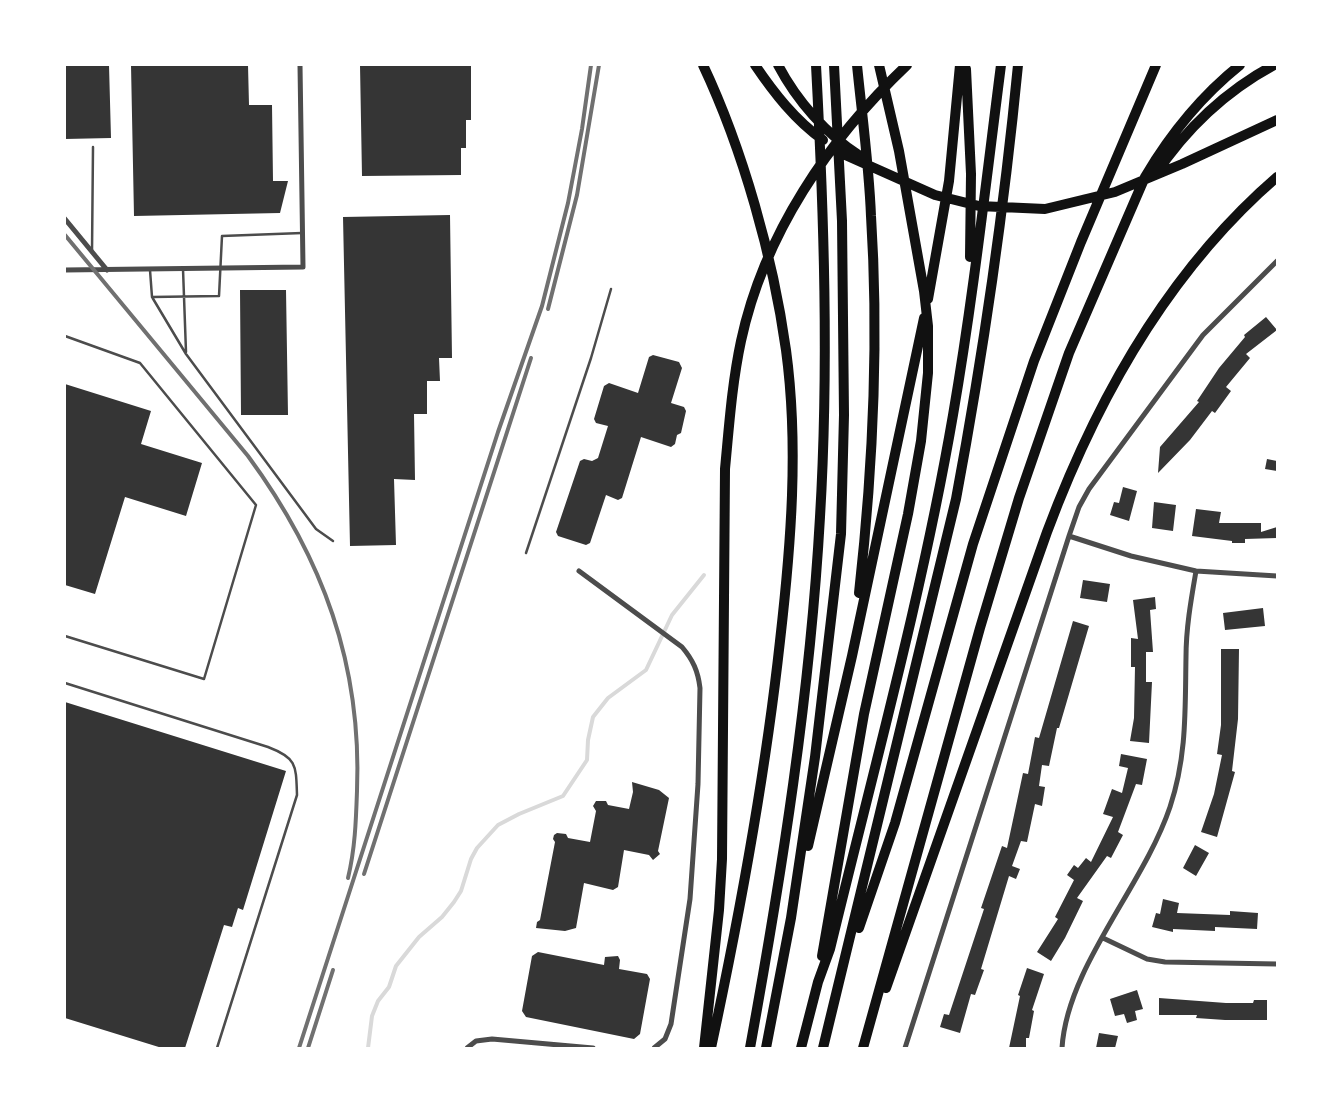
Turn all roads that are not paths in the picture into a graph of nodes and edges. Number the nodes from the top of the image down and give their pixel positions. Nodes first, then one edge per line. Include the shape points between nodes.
1 (300, 65) edge
2 (703, 65) edge
3 (755, 65) edge
4 (778, 65) edge
5 (816, 65) edge
6 (834, 65) edge
7 (857, 65) edge
8 (879, 65) edge
9 (907, 65) edge
10 (960, 65) edge
11 (965, 65) edge
12 (1001, 65) edge
13 (1018, 65) edge
14 (1156, 65) edge
15 (1240, 65) edge
16 (1274, 65) edge
17 (1277, 120) edge
18 (93, 147) dead end
19 (890, 176) junction
20 (1277, 177) edge
21 (65, 218) edge
22 (1123, 224) junction
23 (302, 233) junction
24 (92, 253) junction
25 (1277, 261) edge
26 (222, 268) junction
27 (150, 269) junction
28 (183, 269) junction
29 (65, 270) edge
30 (107, 270) junction
31 (611, 289) dead end
32 (152, 297) junction
33 (184, 297) junction
34 (967, 322) junction
35 (65, 336) edge
36 (186, 354) junction
37 (1069, 536) junction
38 (334, 541) dead end
39 (526, 553) dead end
40 (579, 571) dead end
41 (1196, 571) junction
42 (1277, 576) edge
43 (65, 636) edge
44 (852, 656) junction
45 (65, 683) edge
46 (791, 918) junction
47 (1103, 938) junction
48 (1277, 964) edge
49 (818, 982) junction
50 (837, 993) junction
51 (217, 1048) edge
52 (467, 1048) edge
53 (593, 1048) edge
54 (654, 1048) edge
55 (704, 1048) edge
56 (711, 1048) edge
57 (750, 1048) edge
58 (766, 1048) edge
59 (801, 1048) edge
60 (824, 1048) edge
61 (864, 1048) edge
62 (905, 1048) edge
63 (1062, 1048) edge

1 - 23 street
2 - 56 highway via 740,159 765,245 786,350 793,450 788,573 767,751 741,910
3 - 19 highway via 773,92 808,129 843,154
4 - 19 highway via 805,105 840,143
5 - 57 highway via 825,359 820,516 807,674
6 - 46 highway via 842,250 844,415 841,534 815,757
7 - 44 highway via 871,214 873,415 867,525
8 - 49 highway via 921,272 928,326 928,373 921,441 908,514 864,714
9 - 55 highway via 855,118 809,181 780,231 758,284 741,340 730,405 725,469 724,777 719,910
10 - 44 highway via 949,181 929,293
11 - 34 highway via 972,174
12 - 34 highway
13 - 50 highway via 1013,123 971,419 954,508
14 - 50 highway via 1034,361 956,601 895,823
15 - 22 highway via 1210,90 1179,124 1145,177
16 - 22 highway via 1205,115 1161,167
17 - 19 highway via 1150,178 1083,201 1046,209 978,206 935,195
18 - 24 lane
20 - 61 highway via 1234,217 1192,265 1148,325 1098,413 1047,532
21 - 24 street
22 - 61 highway via 1069,353 1019,498
23 - 26 lane via 222,236
23 - 26 street via 303,267
24 - 30 street
25 - 37 street via 1203,335 1088,489
26 - 28 street
26 - 33 lane via 219,296
27 - 28 street
27 - 30 street
27 - 32 lane
28 - 33 lane
29 - 30 street
31 - 39 lane
32 - 33 lane
32 - 36 lane
33 - 36 lane
34 - 49 highway via 954,414 925,555 830,949
35 - 43 lane via 140,364 256,505 204,679
36 - 38 lane via 316,529
37 - 41 street via 1131,556
37 - 62 street
40 - 54 street via 672,640 691,658 698,673 698,784 690,899 671,1024 665,1039
41 - 42 street
41 - 47 street via 1188,624 1186,722 1179,773 1159,836
44 - 46 highway
45 - 51 lane via 268,747 286,754 295,765 297,795
46 - 58 highway
47 - 48 street via 1147,958 1165,962
47 - 63 street via 1075,994
49 - 59 highway
50 - 60 highway
52 - 53 street via 476,1041 492,1039

